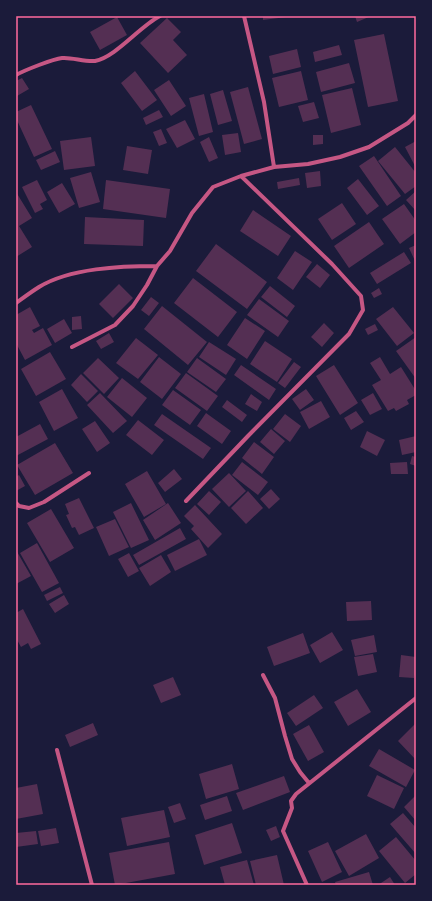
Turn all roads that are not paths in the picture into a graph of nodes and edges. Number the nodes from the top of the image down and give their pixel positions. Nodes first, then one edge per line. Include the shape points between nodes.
1 (160, 16) edge
2 (244, 16) edge
3 (16, 75) edge
4 (416, 116) edge
5 (274, 167) junction
6 (241, 176) junction
7 (157, 266) junction
8 (16, 303) edge
9 (72, 347) dead end
10 (89, 473) dead end
11 (186, 501) dead end
12 (16, 503) edge
13 (264, 676) dead end
14 (416, 698) edge
15 (57, 750) dead end
16 (309, 783) junction
17 (92, 885) edge
18 (307, 885) edge

1 - 3 street via 112,54 95,61 61,58
2 - 5 street via 264,102
4 - 5 street via 369,147 308,164
5 - 6 street
6 - 7 street via 213,187 192,213 170,251
6 - 11 street via 332,264 361,296 363,310 349,334
7 - 8 street via 131,266 72,273 40,286
7 - 9 street via 133,306 115,326
10 - 12 street via 44,502 29,508
13 - 16 street via 275,698 292,759
14 - 16 street
15 - 17 street
16 - 18 street via 291,801 292,808 283,831

